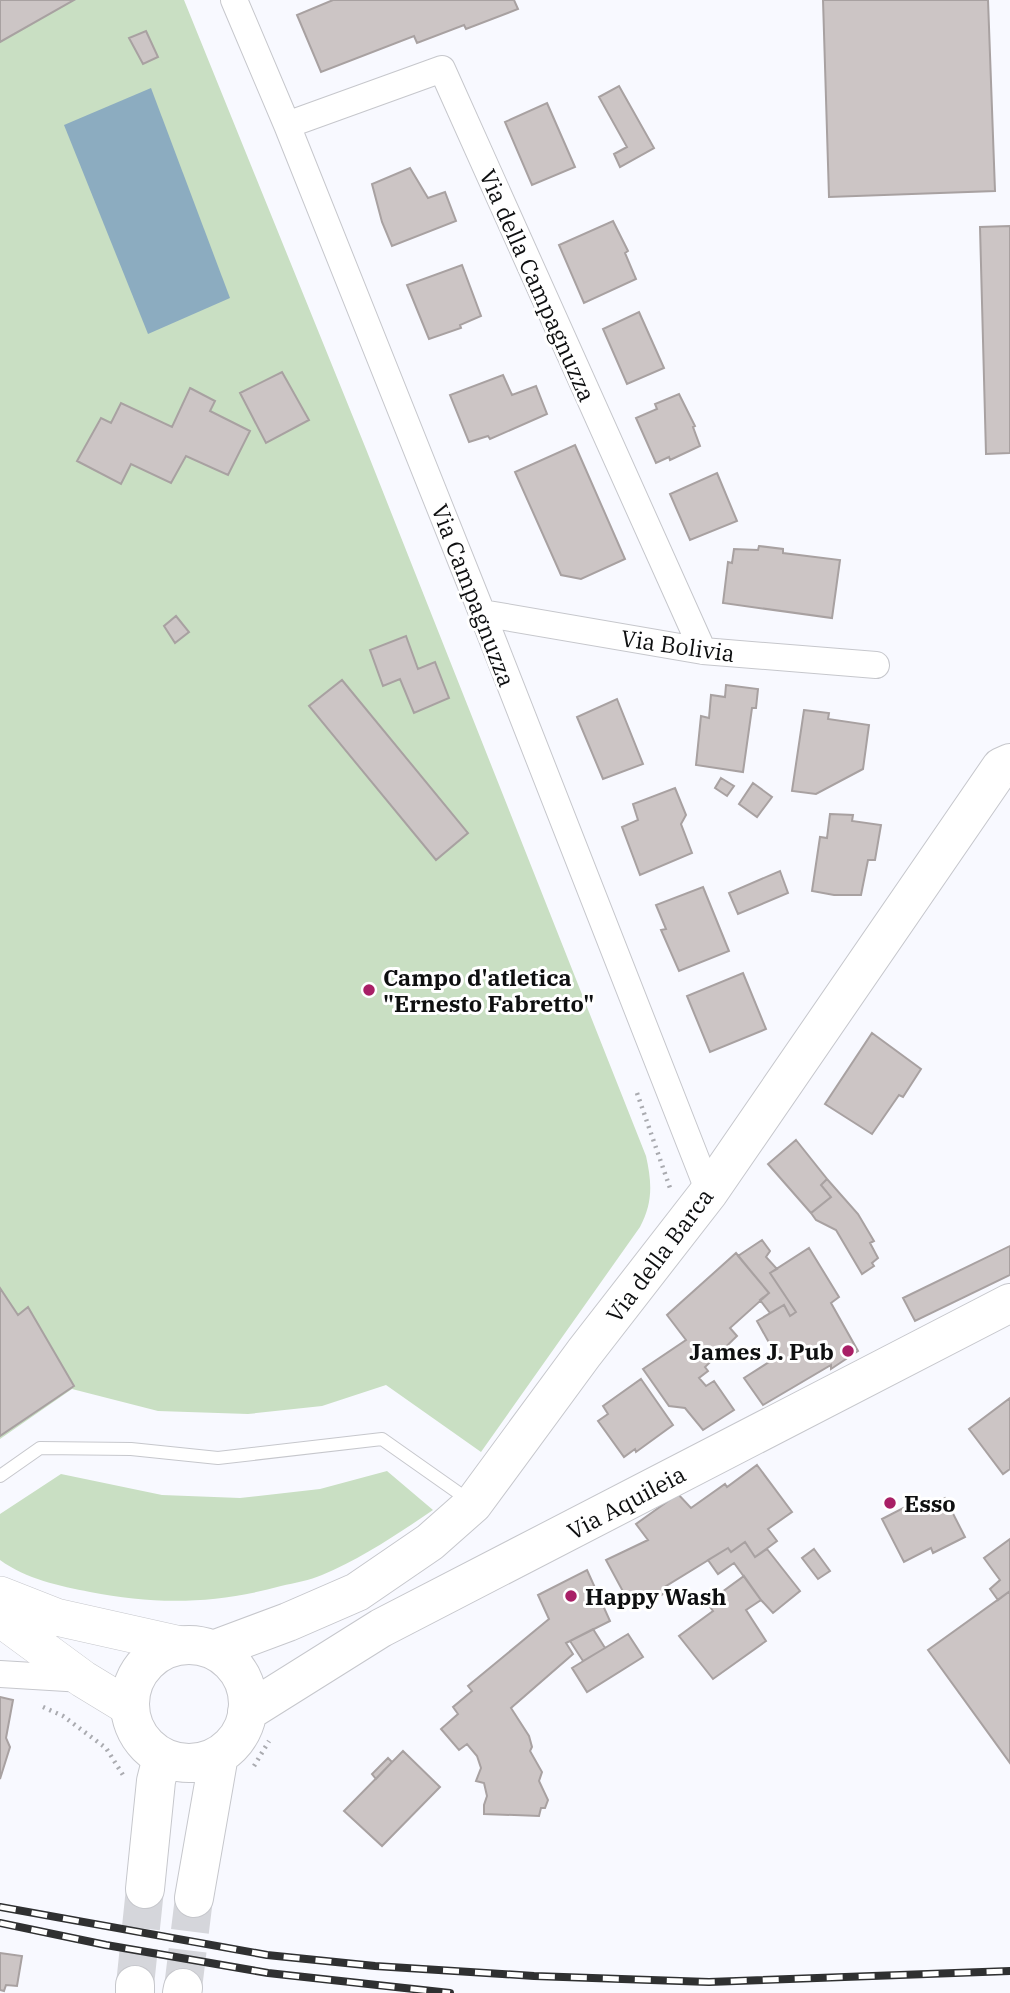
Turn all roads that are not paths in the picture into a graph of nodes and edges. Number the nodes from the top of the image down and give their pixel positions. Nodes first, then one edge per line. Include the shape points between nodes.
1 (234, 0) edge
2 (287, 125) junction
3 (482, 613) junction
4 (703, 651) junction
5 (876, 665) dead end
6 (1007, 761) edge
7 (709, 1192) junction
8 (1010, 1303) edge
9 (0, 1476) edge
10 (473, 1504) junction
11 (0, 1595) edge
12 (0, 1618) edge
13 (197, 1647) junction
14 (0, 1674) edge
15 (83, 1679) junction
16 (129, 1707) junction
17 (261, 1722) junction
18 (162, 1757) junction
19 (236, 1761) junction
20 (145, 1889) tunnel mouth
21 (194, 1898) tunnel mouth

1 - 2 street, Via Campagnuzza
2 - 3 street, Via Campagnuzza
2 - 4 street, Via della Campagnuzza via 442,69
3 - 4 street, Via Bolivia
3 - 7 street, Via Campagnuzza
4 - 5 street, Via Bolivia
6 - 7 main road, Via della Barca
7 - 10 main road, Via della Barca
8 - 17 main road, Via Aquileia via 381,1628
9 - 10 lane via 40,1448 131,1448 218,1458 382,1439
10 - 13 main road, Via della Barca via 430,1542 357,1592 288,1622
11 - 13 main road via 56,1616
12 - 15 main road
13 - 16 main road via 151,1658 133,1682
13 - 17 main road via 229,1661 240,1674
14 - 15 street
15 - 16 main road
16 - 18 main road via 140,1739
17 - 19 main road via 243,1729 233,1743
18 - 19 main road via 180,1763
18 - 20 main road
19 - 21 main road

